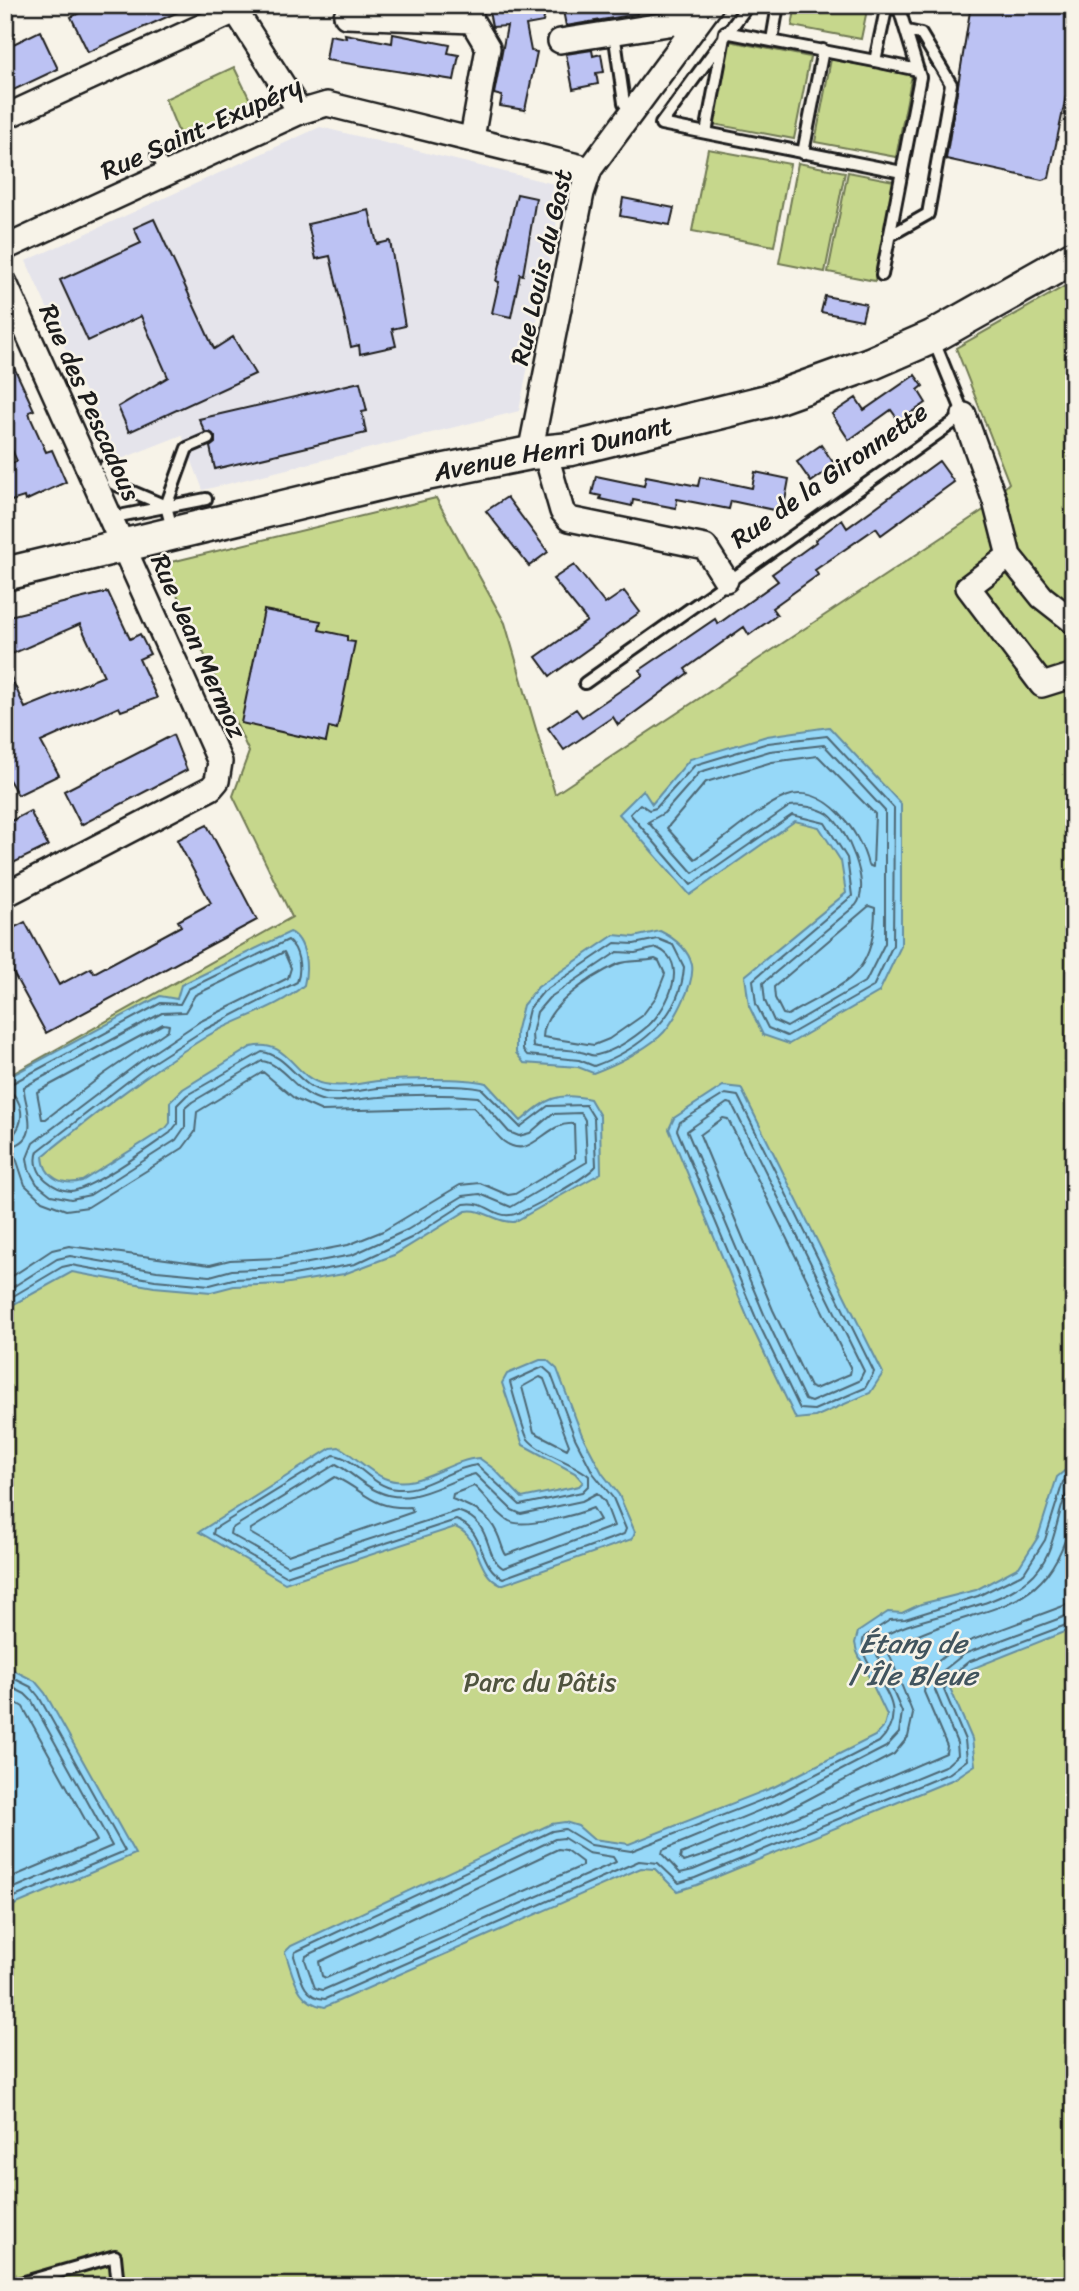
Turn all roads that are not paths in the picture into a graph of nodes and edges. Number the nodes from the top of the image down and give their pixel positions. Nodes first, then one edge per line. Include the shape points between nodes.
1 (748, 5) edge
2 (778, 5) edge
3 (887, 5) edge
4 (898, 5) edge
5 (234, 8) edge
6 (706, 12) edge
7 (471, 13) edge
8 (346, 16) dead end
9 (907, 31) junction
10 (614, 32) junction
11 (725, 33) junction
12 (772, 40) junction
13 (560, 41) dead end
14 (823, 50) junction
15 (875, 61) junction
16 (918, 70) junction
17 (631, 111) junction
18 (300, 112) junction
19 (5, 117) edge
20 (706, 133) junction
21 (472, 138) junction
22 (803, 153) junction
23 (590, 170) junction
24 (902, 172) junction
25 (889, 236) junction
26 (5, 248) edge
27 (1074, 257) edge
28 (882, 275) dead end
29 (5, 283) edge
30 (15, 331) edge
31 (932, 337) junction
32 (964, 415) junction
33 (208, 439) dead end
34 (538, 452) junction
35 (106, 465) dead end
36 (206, 499) dead end
37 (166, 506) junction
38 (170, 521) dead end
39 (124, 530) junction
40 (1009, 556) junction
41 (5, 574) edge
42 (726, 580) junction
43 (1074, 622) edge
44 (1074, 675) edge
45 (585, 683) dead end
46 (5, 895) edge
47 (11, 2286) edge
48 (118, 2286) edge

1 - 11 lane
2 - 12 lane
3 - 15 lane
4 - 9 lane
5 - 18 street
5 - 19 street
6 - 10 street
6 - 17 street, Rue Louis du Gast
7 - 8 street
7 - 21 street via 488,48
9 - 16 lane
9 - 25 lane via 921,34 951,85 928,214
10 - 13 street
10 - 17 lane via 624,103
11 - 12 lane
11 - 20 lane
11 - 20 lane via 661,124
12 - 14 lane
14 - 15 lane
14 - 22 lane
15 - 16 lane
16 - 24 lane
17 - 23 street, Rue Louis du Gast
18 - 21 street, Rue Saint-Exupéry via 327,104
18 - 26 street, Rue Saint-Exupéry via 162,164
20 - 22 lane
21 - 23 street, Rue Saint-Exupéry
22 - 24 lane
23 - 34 street, Rue Louis du Gast via 582,193
24 - 25 lane
25 - 28 lane
27 - 31 street, Avenue Henri Dunant
29 - 30 street, Rue des Pescadous
30 - 39 street, Rue des Pescadous
31 - 32 lane, Rue de la Gironnette
31 - 34 street, Avenue Henri Dunant via 767,401 571,449
32 - 40 street
32 - 42 lane, Rue de la Gironnette
33 - 37 lane via 187,448
34 - 39 street, Avenue Henri Dunant
34 - 42 street, Rue de la Gironnette via 569,519 651,541 705,547
35 - 37 lane via 112,485
36 - 37 lane
37 - 38 lane
37 - 39 lane
39 - 41 street, Avenue Henri Dunant
39 - 46 street, Rue Jean Mermoz via 220,762 217,780 211,788
40 - 43 street via 1042,597
40 - 44 street via 968,587 1042,685
42 - 45 lane, Rue de la Gironnette
47 - 48 lane via 116,2256

